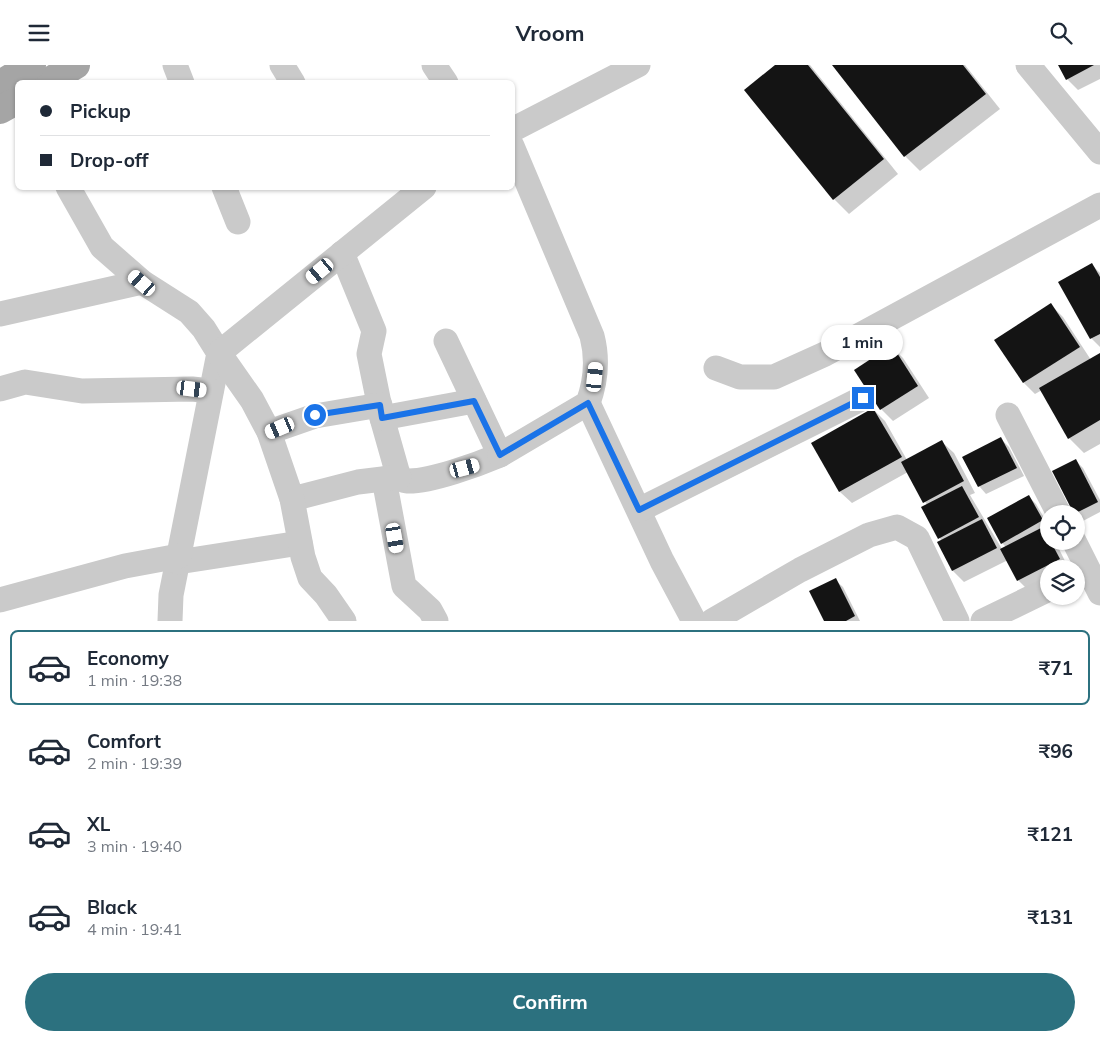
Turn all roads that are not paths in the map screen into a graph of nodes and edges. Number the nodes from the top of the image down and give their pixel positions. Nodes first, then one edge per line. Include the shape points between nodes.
1 (32, 65) edge
2 (76, 65) edge
3 (175, 65) edge
4 (282, 65) edge
5 (434, 65) edge
6 (638, 65) edge
7 (1028, 65) edge
8 (51, 80) edge
9 (181, 80) edge
10 (291, 80) edge
11 (444, 80) edge
12 (0, 84) edge
13 (15, 102) edge
14 (0, 110) edge
15 (515, 128) edge
16 (515, 152) edge
17 (1100, 152) edge
18 (70, 190) edge
19 (225, 190) edge
20 (420, 190) edge
21 (1100, 205) edge
22 (238, 222) dead end
23 (342, 253) junction
24 (142, 283) junction
25 (0, 314) edge
26 (446, 341) dead end
27 (219, 353) junction
28 (716, 368) dead end
29 (0, 389) edge
30 (211, 391) junction
31 (863, 398) dead end
32 (474, 401) junction
33 (588, 403) junction
34 (381, 411) junction
35 (1008, 415) dead end
36 (269, 432) junction
37 (500, 455) junction
38 (391, 478) junction
39 (292, 499) junction
40 (1054, 505) edge
41 (639, 510) junction
42 (300, 543) junction
43 (1078, 550) edge
44 (179, 559) junction
45 (1088, 571) edge
46 (1040, 593) edge
47 (1100, 593) edge
48 (0, 600) edge
49 (170, 621) edge
50 (344, 621) edge
51 (436, 621) edge
52 (694, 621) edge
53 (712, 621) edge
54 (957, 621) edge
55 (983, 621) edge

1 - 12 main road
2 - 8 main road
3 - 9 street
4 - 10 street
5 - 11 street
6 - 15 street
7 - 17 street
13 - 14 main road
16 - 33 street via 592,336 596,365 594,388
18 - 24 street via 102,247
19 - 22 street
20 - 23 street
21 - 28 street via 825,353 774,377 740,377
23 - 27 street
23 - 34 street via 374,331 369,354
24 - 25 street
24 - 27 street via 189,312
26 - 32 street
27 - 30 street
27 - 36 street via 252,400
29 - 30 street via 25,381 82,391
30 - 44 street
31 - 41 street
32 - 34 street
32 - 37 street
33 - 37 street
33 - 41 street
34 - 36 street via 315,415
34 - 38 street
35 - 40 street
36 - 39 street
37 - 38 street via 480,464 420,480
38 - 39 street via 358,482
38 - 51 street via 404,586 430,610
39 - 42 street
41 - 52 street
42 - 44 street
42 - 50 street via 310,578
43 - 45 street
44 - 48 street via 125,566
44 - 49 street via 171,595
45 - 47 street
46 - 55 street
53 - 54 street via 800,569 869,535 897,527 917,538

